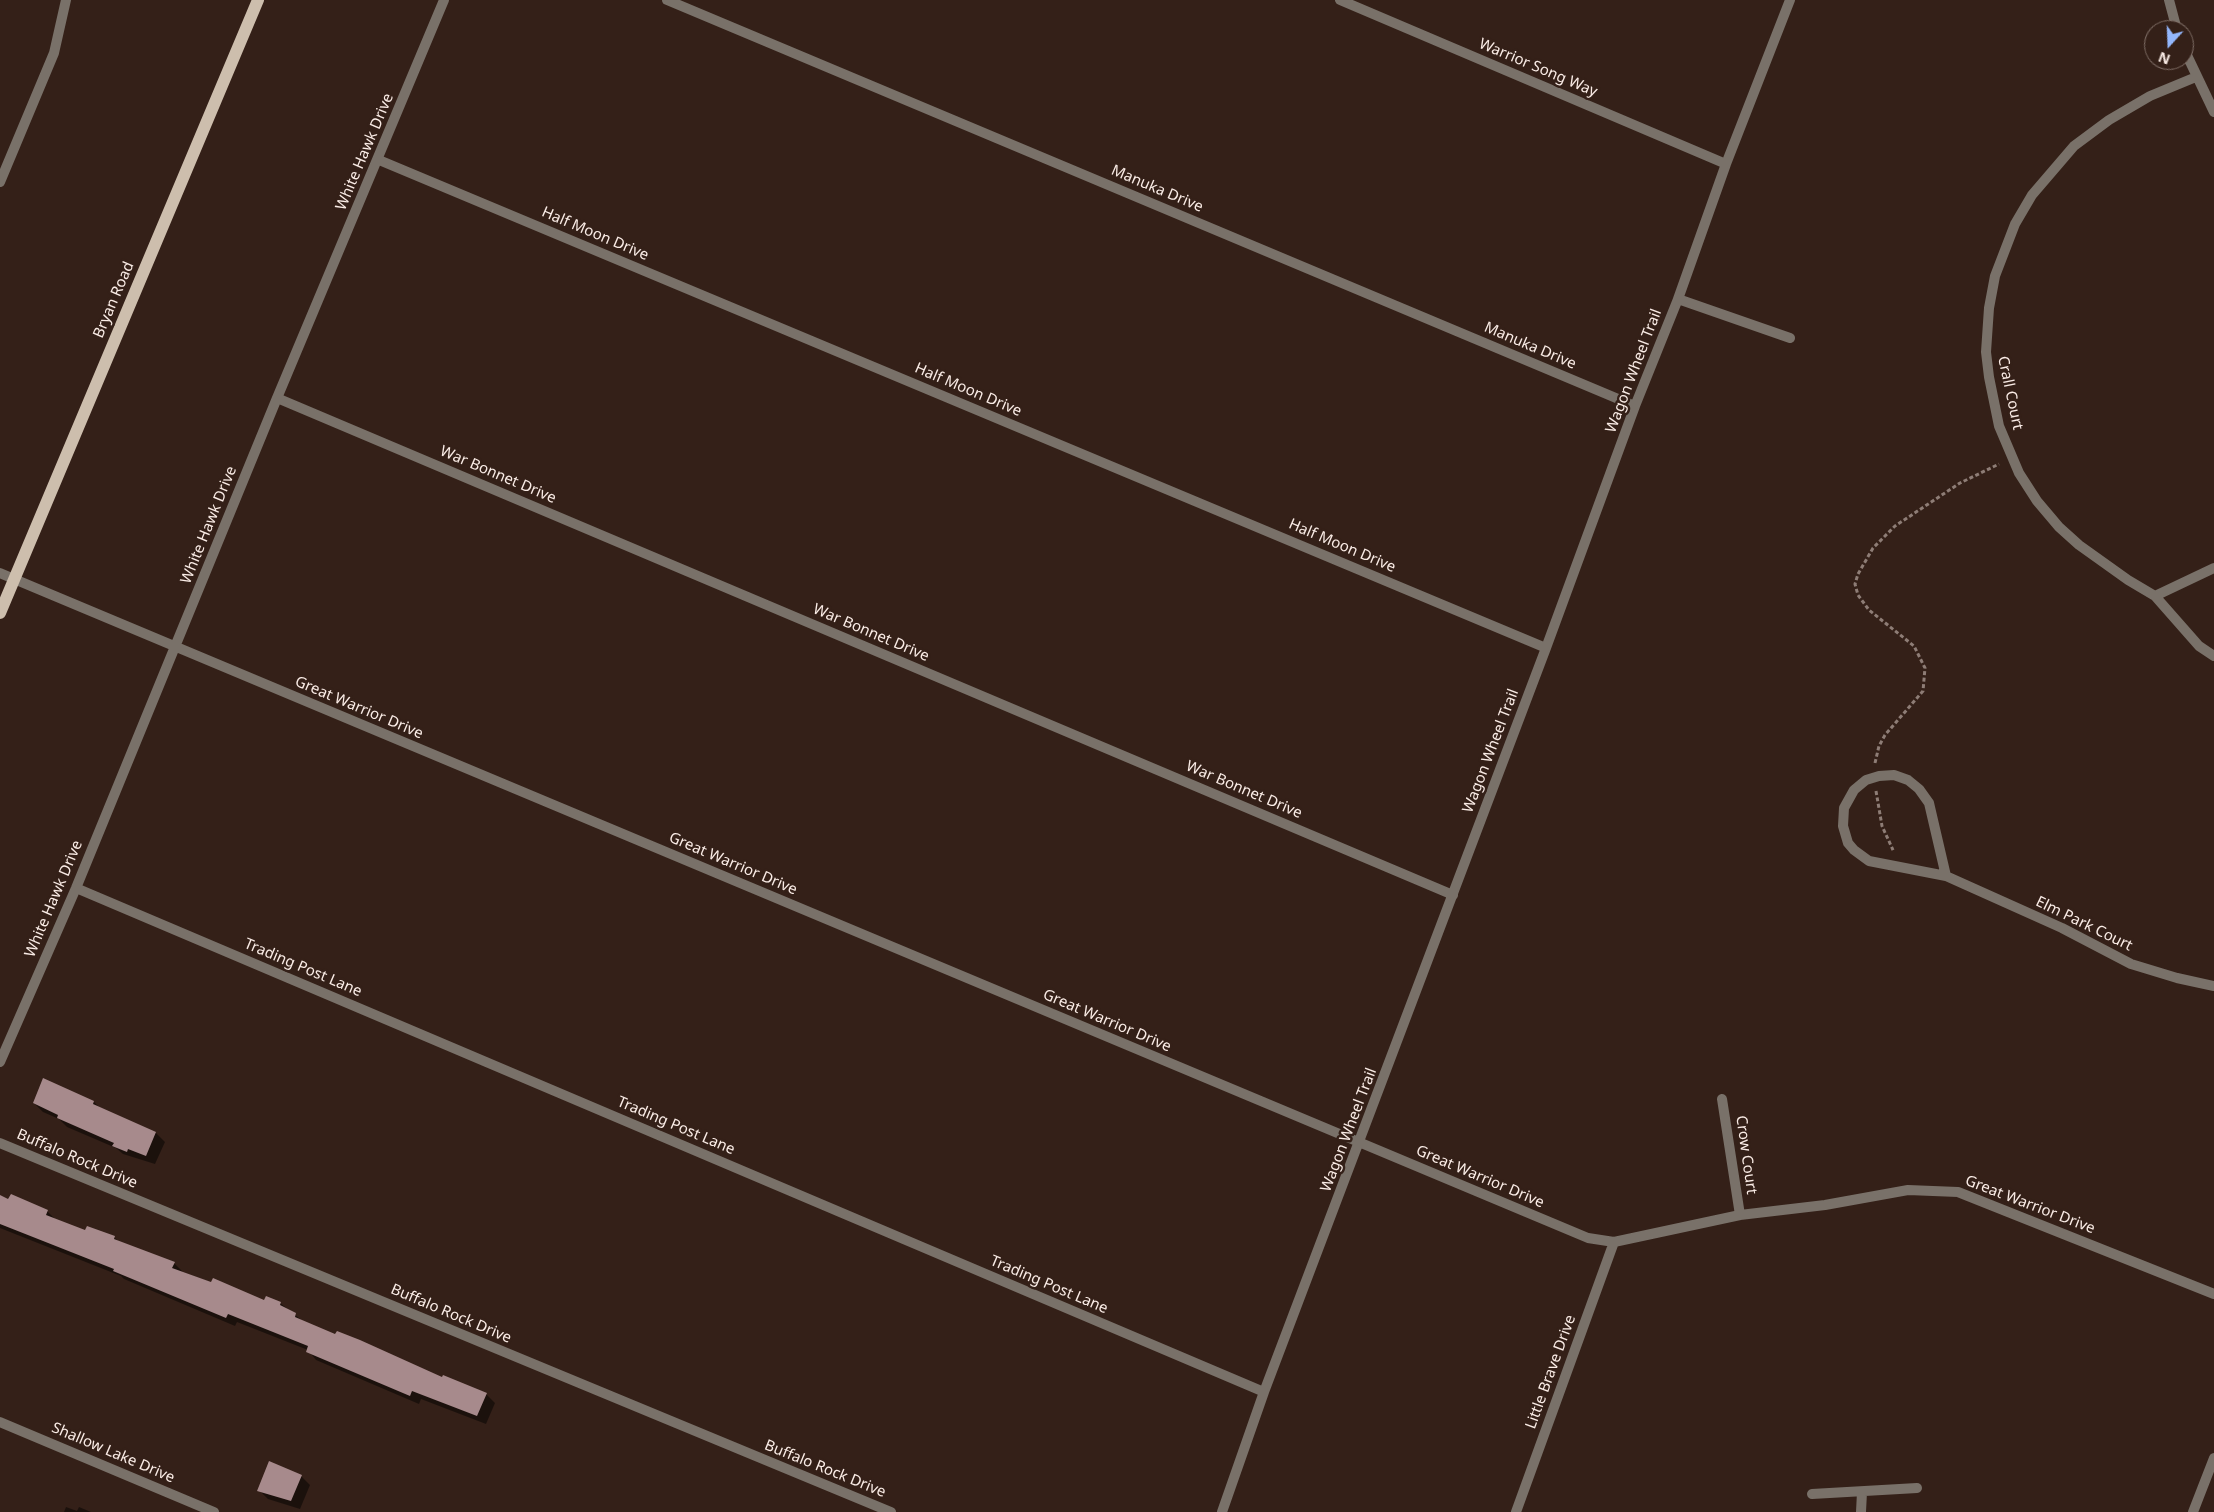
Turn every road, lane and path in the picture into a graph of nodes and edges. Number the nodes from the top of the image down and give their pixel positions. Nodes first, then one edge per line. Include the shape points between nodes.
1 (66, 0) edge
2 (258, 0) edge
3 (444, 0) edge
4 (667, 0) edge
5 (1340, 0) edge
6 (1790, 0) edge
7 (2169, 0) edge
8 (2174, 20) edge
9 (2193, 70) edge
10 (2196, 77) junction
11 (2214, 112) edge
12 (378, 160) junction
13 (1726, 164) junction
14 (0, 182) edge
15 (1678, 299) junction
16 (1790, 338) dead end
17 (277, 398) junction
18 (1635, 406) junction
19 (1999, 464) dead end
20 (2214, 568) edge
21 (0, 573) edge
22 (14, 579) junction
23 (2155, 596) junction
24 (0, 613) edge
25 (174, 647) junction
26 (1546, 648) junction
27 (2214, 656) edge
28 (1875, 764) dead end
29 (1876, 789) dead end
30 (1896, 854) dead end
31 (1946, 876) junction
32 (76, 888) junction
33 (1453, 894) junction
34 (2214, 986) edge
35 (0, 1062) edge
36 (1722, 1099) dead end
37 (0, 1143) edge
38 (1360, 1143) junction
39 (1740, 1215) junction
40 (1614, 1242) junction
41 (2214, 1294) edge
42 (1264, 1392) junction
43 (0, 1422) edge
44 (2214, 1458) edge
45 (1917, 1488) dead end
46 (1862, 1492) junction
47 (1812, 1494) dead end
48 (214, 1512) edge
49 (891, 1512) edge
50 (1222, 1512) edge
51 (1516, 1512) edge
52 (1861, 1512) edge
53 (2194, 1512) edge

1 - 14 street via 54,53
2 - 22 main road, Bryan Road
3 - 12 street, White Hawk Drive
4 - 18 street, Manuka Drive
5 - 13 street, Warrior Song Way
6 - 13 street, Wagon Wheel Trail
7 - 8 street
9 - 10 street
10 - 11 street
10 - 23 street, Crall Court via 2150,96 2109,120 2074,146 2049,173 2015,224 2002,253 1994,276 1987,330 1986,352 1994,402 2019,473 2059,527 2079,545
12 - 17 street, White Hawk Drive
12 - 26 street, Half Moon Drive
13 - 15 street, Wagon Wheel Trail
15 - 16 street
15 - 18 street, Wagon Wheel Trail
17 - 25 street, White Hawk Drive
17 - 33 street, War Bonnet Drive
18 - 26 street, Wagon Wheel Trail
19 - 28 path via 1960,483 1895,526 1873,548 1858,574 1855,584 1858,595 1869,610 1914,646 1925,668 1923,691 1886,735 1879,746
20 - 23 street
21 - 22 street, Great Warrior Drive
22 - 24 main road, Bryan Road
22 - 25 street, Great Warrior Drive
23 - 27 street, Crall Court via 2199,646
25 - 32 street, White Hawk Drive
25 - 38 street, Great Warrior Drive
26 - 33 street, Wagon Wheel Trail
29 - 30 path via 1882,826
31 - 31 street, Elm Park Court via 1878,864 1860,856 1848,842 1843,826 1844,808 1854,790 1866,780 1886,776 1908,780 1919,788 1929,803
31 - 34 street, Elm Park Court via 2062,928 2131,964
32 - 35 street, White Hawk Drive
32 - 42 street, Trading Post Lane
33 - 38 street, Wagon Wheel Trail
36 - 39 street, Crow Court
37 - 49 street, Buffalo Rock Drive
38 - 40 street, Great Warrior Drive via 1588,1238
38 - 42 street, Wagon Wheel Trail
39 - 40 street, Great Warrior Drive
39 - 41 street, Great Warrior Drive via 1908,1190 1958,1192
40 - 51 street, Little Brave Drive
42 - 50 street, Wagon Wheel Trail
43 - 48 street, Shallow Lake Drive
44 - 53 street
45 - 46 street
46 - 47 street
46 - 52 street

